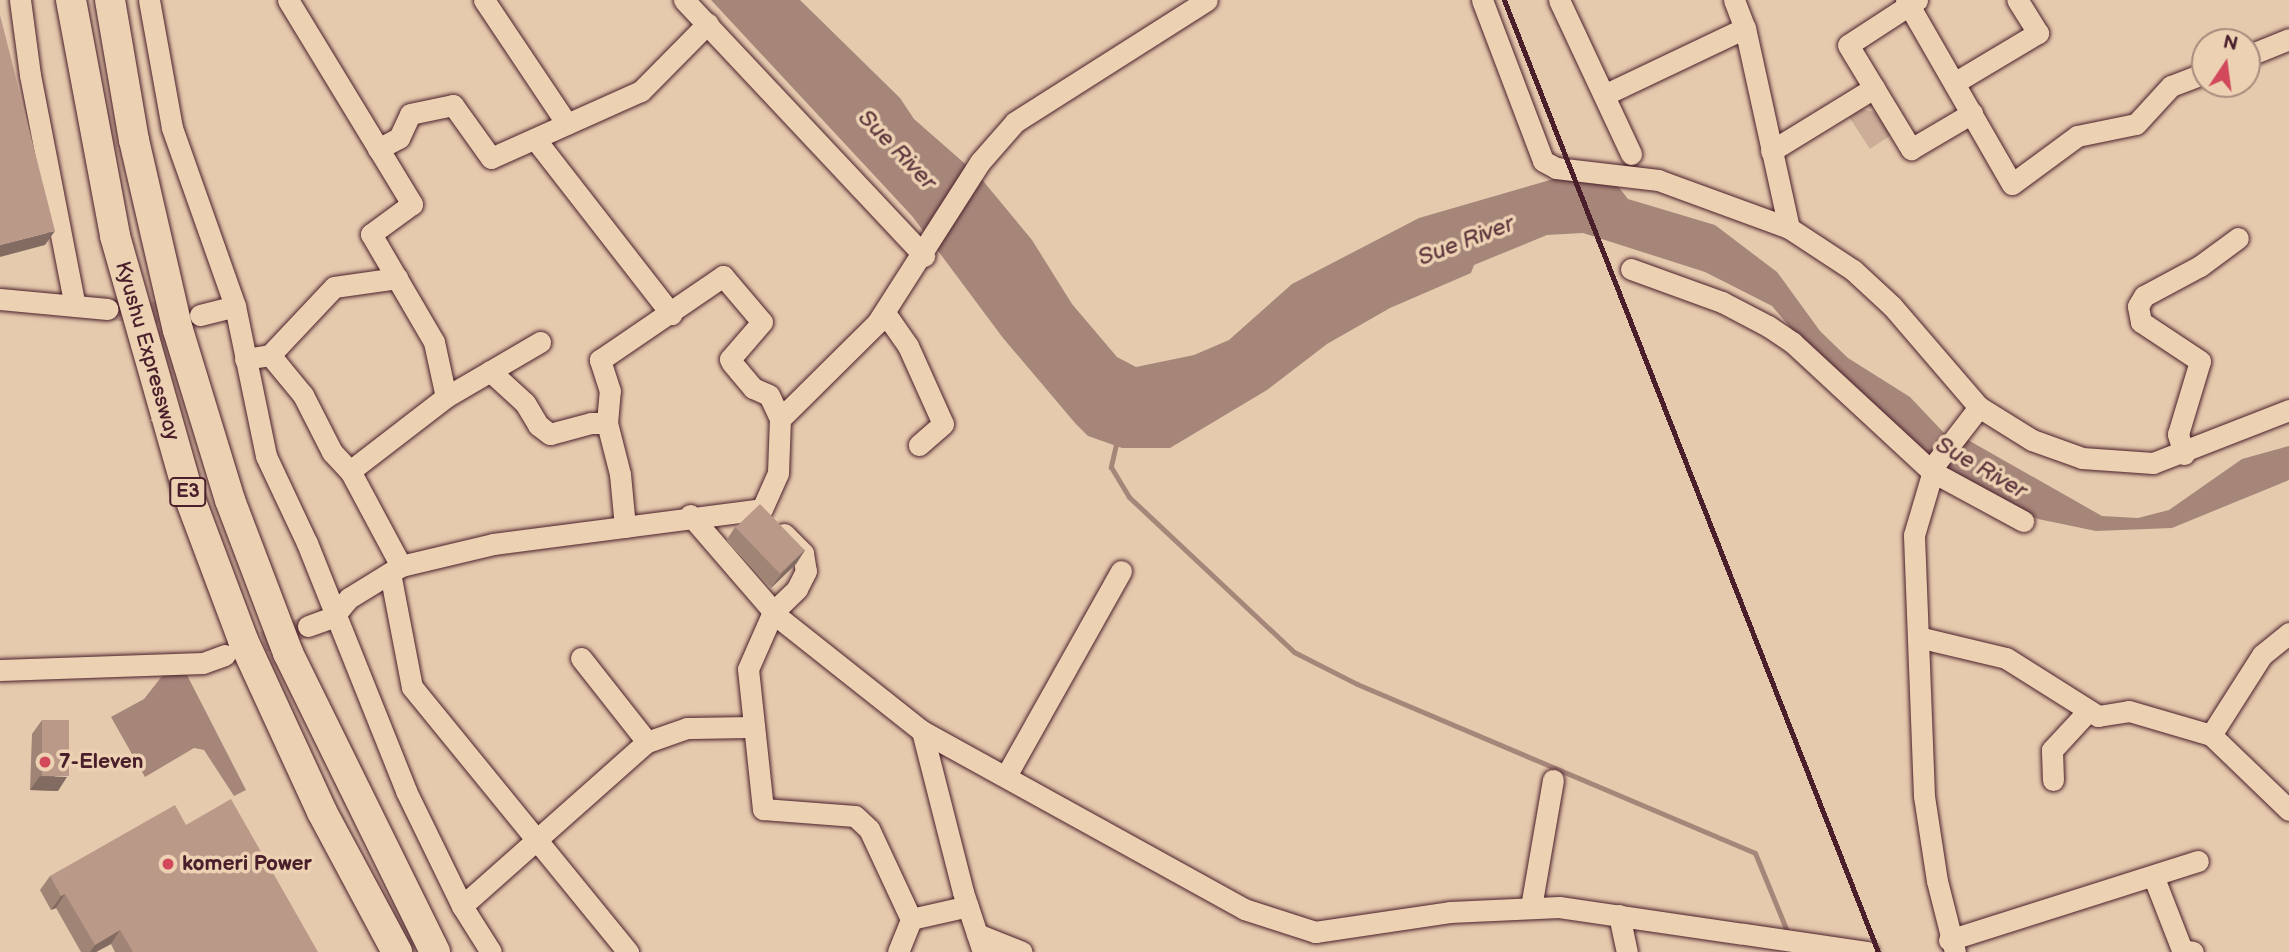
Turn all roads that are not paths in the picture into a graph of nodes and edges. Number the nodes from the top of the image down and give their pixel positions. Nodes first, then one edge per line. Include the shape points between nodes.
1 (20, 0) edge
2 (71, 0) edge
3 (110, 0) edge
4 (149, 0) edge
5 (288, 0) edge
6 (484, 0) edge
7 (684, 0) edge
8 (1207, 0) edge
9 (1482, 0) edge
10 (1559, 0) edge
11 (2017, 0) edge
12 (1911, 1) edge
13 (1743, 10) edge
14 (708, 23) junction
15 (2289, 39) edge
16 (2261, 50) edge
17 (2191, 78) edge
18 (1954, 83) junction
19 (1874, 88) junction
20 (1604, 95) junction
21 (1972, 113) junction
22 (567, 124) junction
23 (535, 139) junction
24 (379, 149) junction
25 (1772, 151) junction
26 (1631, 154) dead end
27 (1789, 228) junction
28 (2238, 237) dead end
29 (927, 251) junction
30 (1631, 269) dead end
31 (397, 278) junction
32 (0, 299) edge
33 (75, 306) junction
34 (235, 306) junction
35 (108, 309) tunnel mouth
36 (885, 313) junction
37 (671, 314) junction
38 (200, 315) tunnel mouth
39 (540, 342) dead end
40 (270, 355) junction
41 (245, 359) junction
42 (490, 371) junction
43 (446, 397) junction
44 (2289, 410) edge
45 (1975, 411) junction
46 (780, 419) junction
47 (607, 423) junction
48 (919, 445) dead end
49 (2184, 454) junction
50 (1933, 467) junction
51 (350, 471) junction
52 (762, 509) junction
53 (690, 515) junction
54 (2023, 521) dead end
55 (625, 527) junction
56 (395, 569) junction
57 (1121, 571) dead end
58 (773, 612) junction
59 (333, 617) junction
60 (308, 626) tunnel mouth
61 (2289, 633) edge
62 (1918, 637) junction
63 (225, 655) tunnel mouth
64 (581, 658) dead end
65 (0, 670) edge
66 (2089, 710) junction
67 (754, 727) junction
68 (922, 731) junction
69 (2211, 735) junction
70 (647, 743) junction
71 (1006, 776) junction
72 (1553, 780) dead end
73 (2053, 780) dead end
74 (2289, 810) edge
75 (536, 839) junction
76 (2199, 861) dead end
77 (2154, 878) junction
78 (462, 906) junction
79 (968, 906) junction
80 (1531, 907) junction
81 (1619, 915) junction
82 (911, 919) junction
83 (1314, 942) edge
84 (980, 943) edge
85 (1952, 946) edge
86 (397, 952) edge
87 (435, 952) edge
88 (491, 952) edge
89 (628, 952) edge
90 (898, 952) edge
91 (1022, 952) edge
92 (1626, 952) edge
93 (1868, 952) edge
94 (2193, 952) edge

1 - 33 street
2 - 86 highway, Kyushu Expressway / E3 via 114,236 190,496 243,640 322,812
3 - 87 highway, Kyushu Expressway / E3 via 134,140 178,330 230,500 288,653
4 - 34 street via 172,128
5 - 24 street
6 - 22 street
7 - 14 street
8 - 29 street via 1015,122 980,162
9 - 27 street via 1543,161 1556,168 1616,171 1706,195
10 - 20 street
11 - 18 street via 2038,33
12 - 18 street
12 - 19 street via 1848,45
13 - 20 street
13 - 25 street
14 - 22 street via 641,91
14 - 29 street
15 - 16 street
17 - 21 street via 2171,86 2136,124 2077,136 2012,184
18 - 21 street
19 - 21 street via 1911,149
19 - 25 street
20 - 26 street
22 - 23 street
23 - 24 street via 491,158 453,105 410,114 399,138
23 - 37 street
24 - 31 street via 412,204 371,234
25 - 27 street
27 - 45 street via 1853,270 1892,306
28 - 49 street via 2200,267 2144,296 2138,306 2141,322 2200,361 2178,433
29 - 36 street
30 - 50 street via 1722,302 1768,326
31 - 40 street via 334,287
31 - 43 street via 434,342
32 - 33 street
33 - 35 street
34 - 38 street
34 - 41 street
36 - 46 street
36 - 48 street via 908,346 943,424
37 - 46 street via 723,276 762,322 730,359 753,387 769,395
37 - 47 street via 600,360 610,391
39 - 42 street
40 - 41 street
40 - 51 street via 303,395 332,452
41 - 59 street via 266,456 307,543
42 - 43 street
42 - 47 street via 550,434
43 - 51 street
44 - 49 street
45 - 49 street via 2032,440 2082,458 2153,463
45 - 50 street
46 - 52 street via 778,473
47 - 55 street via 620,474
50 - 54 street
50 - 62 street via 1914,535
51 - 56 street
52 - 53 street
52 - 58 street via 803,553 806,571 797,589
53 - 55 street
53 - 58 street
55 - 56 street via 493,544
56 - 59 street via 349,598
56 - 75 street via 412,687
57 - 71 street
58 - 67 street via 748,668
58 - 68 street
59 - 60 street
59 - 78 street via 406,791
61 - 69 street via 2262,655
62 - 66 street via 2006,658
62 - 85 street via 1924,796
63 - 65 street via 203,663
64 - 70 street
66 - 69 street via 2098,716 2129,711 2149,715
66 - 73 street via 2052,750
67 - 70 street via 687,728
67 - 82 street via 763,808 855,816 869,830
68 - 71 street
68 - 79 street
69 - 74 street
70 - 75 street
71 - 83 street via 1244,909
72 - 80 street
75 - 78 street
75 - 89 street
76 - 77 street
77 - 85 street via 2053,905
77 - 94 street via 2182,950
78 - 88 street
79 - 82 street
79 - 84 street
80 - 81 street
80 - 83 street via 1450,912
81 - 92 street
81 - 93 street
82 - 90 street
84 - 91 street

